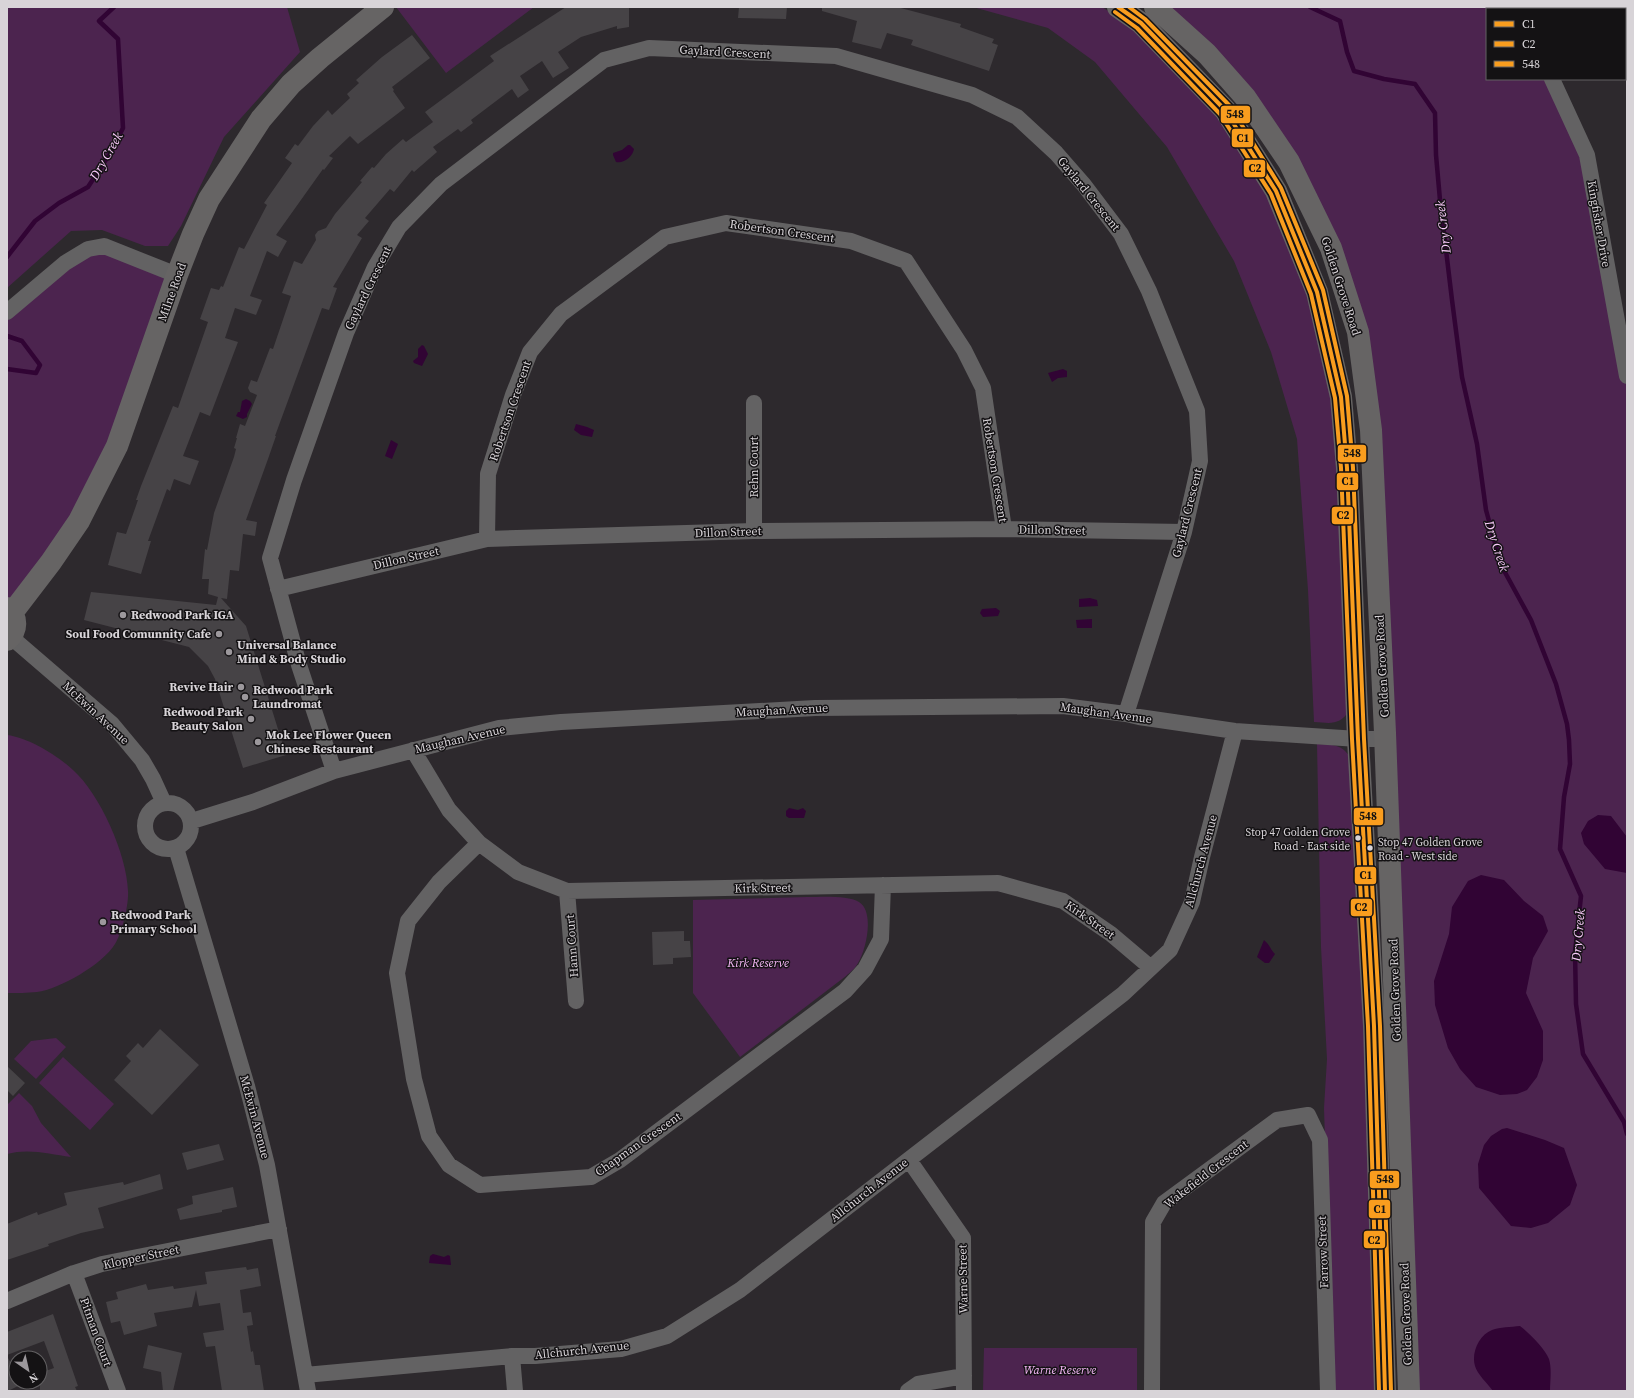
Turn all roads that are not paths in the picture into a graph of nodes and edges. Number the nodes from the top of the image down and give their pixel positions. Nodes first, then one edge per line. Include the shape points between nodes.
1 (382, 7) edge
2 (1118, 7) edge
3 (1155, 7) edge
4 (1552, 80) edge
5 (177, 275) junction
6 (8, 312) edge
7 (1627, 376) edge
8 (754, 403) dead end
9 (1004, 529) junction
10 (754, 531) junction
11 (1184, 532) junction
12 (487, 539) junction
13 (278, 589) junction
14 (10, 610) edge
15 (9, 638) edge
16 (1126, 714) junction
17 (1235, 731) junction
18 (1358, 739) junction
19 (1386, 739) junction
20 (413, 750) junction
21 (334, 772) junction
22 (164, 803) junction
23 (192, 821) junction
24 (479, 843) junction
25 (176, 848) junction
26 (883, 885) junction
27 (567, 891) junction
28 (1150, 967) junction
29 (576, 1001) dead end
30 (1308, 1115) joint
31 (908, 1160) junction
32 (279, 1229) junction
33 (74, 1273) junction
34 (7, 1301) edge
35 (512, 1356) junction
36 (305, 1375) junction
37 (964, 1383) edge
38 (118, 1391) edge
39 (308, 1391) edge
40 (515, 1391) edge
41 (908, 1391) edge
42 (1152, 1391) edge
43 (1328, 1391) edge
44 (1385, 1391) edge
45 (1409, 1391) edge

1 - 5 main road, Milne Road via 291,84 261,119 209,199
2 - 18 main road, Golden Grove Road via 1141,23 1225,110 1276,191 1317,292 1341,397 1347,468
3 - 19 main road, Golden Grove Road via 1207,54 1245,97 1289,162 1331,248 1358,332 1371,430
4 - 7 street, Kingfisher Drive via 1587,155
5 - 6 street via 104,246 88,248 65,262
5 - 14 main road, Milne Road via 117,446 96,489 51,562
8 - 10 street, Rehn Court
9 - 10 street, Dillon Street
9 - 11 street, Dillon Street
9 - 12 street, Robertson Crescent via 983,388 964,350 906,261 851,241 726,223 665,237 561,314 530,352 513,395 488,474
10 - 12 street, Dillon Street
11 - 13 street, Gaylard Crescent via 1200,461 1197,411 1172,346 1121,234 1080,180 1056,153 1017,117 972,95 836,56 649,48 604,60 441,184 399,227 375,267 346,333 294,480 270,558
11 - 16 street, Gaylard Crescent
12 - 13 street, Dillon Street
13 - 21 street, Gaylard Crescent via 299,665
14 - 15 main road via 16,625
15 - 22 street, McEwin Avenue via 112,724 142,760
16 - 17 street, Maughan Avenue
16 - 20 street, Maughan Avenue via 1063,706 815,708 561,722 499,728
17 - 18 street, Maughan Avenue
17 - 28 street, Allchurch Avenue via 1192,902 1170,950
18 - 19 street, Maughan Avenue
18 - 44 main road, Golden Grove Road via 1374,1026
19 - 45 main road, Golden Grove Road
20 - 21 street, Maughan Avenue
20 - 24 street, Kirk Street via 449,810
21 - 23 street, Maughan Avenue
22 - 23 street via 184,808
22 - 25 street via 150,811 146,818 146,833 149,840 161,849
23 - 25 street via 191,834
24 - 26 street, Chapman Crescent via 439,882 408,921 397,974 414,1079 429,1136 449,1165 480,1185 591,1177 620,1160 846,991 865,969 881,939
24 - 27 street, Kirk Street via 518,872
25 - 32 street, McEwin Avenue via 247,1086 267,1165
26 - 27 street, Kirk Street
26 - 28 street, Kirk Street via 998,883 1063,901 1111,934
27 - 29 street, Hann Court
28 - 31 street, Allchurch Avenue via 1123,994
30 - 42 street, Wakefield Crescent via 1277,1120 1164,1203 1153,1222
30 - 43 street, Farrow Street via 1320,1140
31 - 35 street, Allchurch Avenue via 740,1290 667,1336 621,1349
31 - 37 street, Warne Street via 963,1238
32 - 33 street, Klopper Street via 102,1264
32 - 36 street, McEwin Avenue
33 - 34 street, Klopper Street
33 - 38 street, Pitman Court
35 - 36 street, Allchurch Avenue
35 - 40 street
36 - 39 street, McEwin Avenue
37 - 41 street via 918,1384

